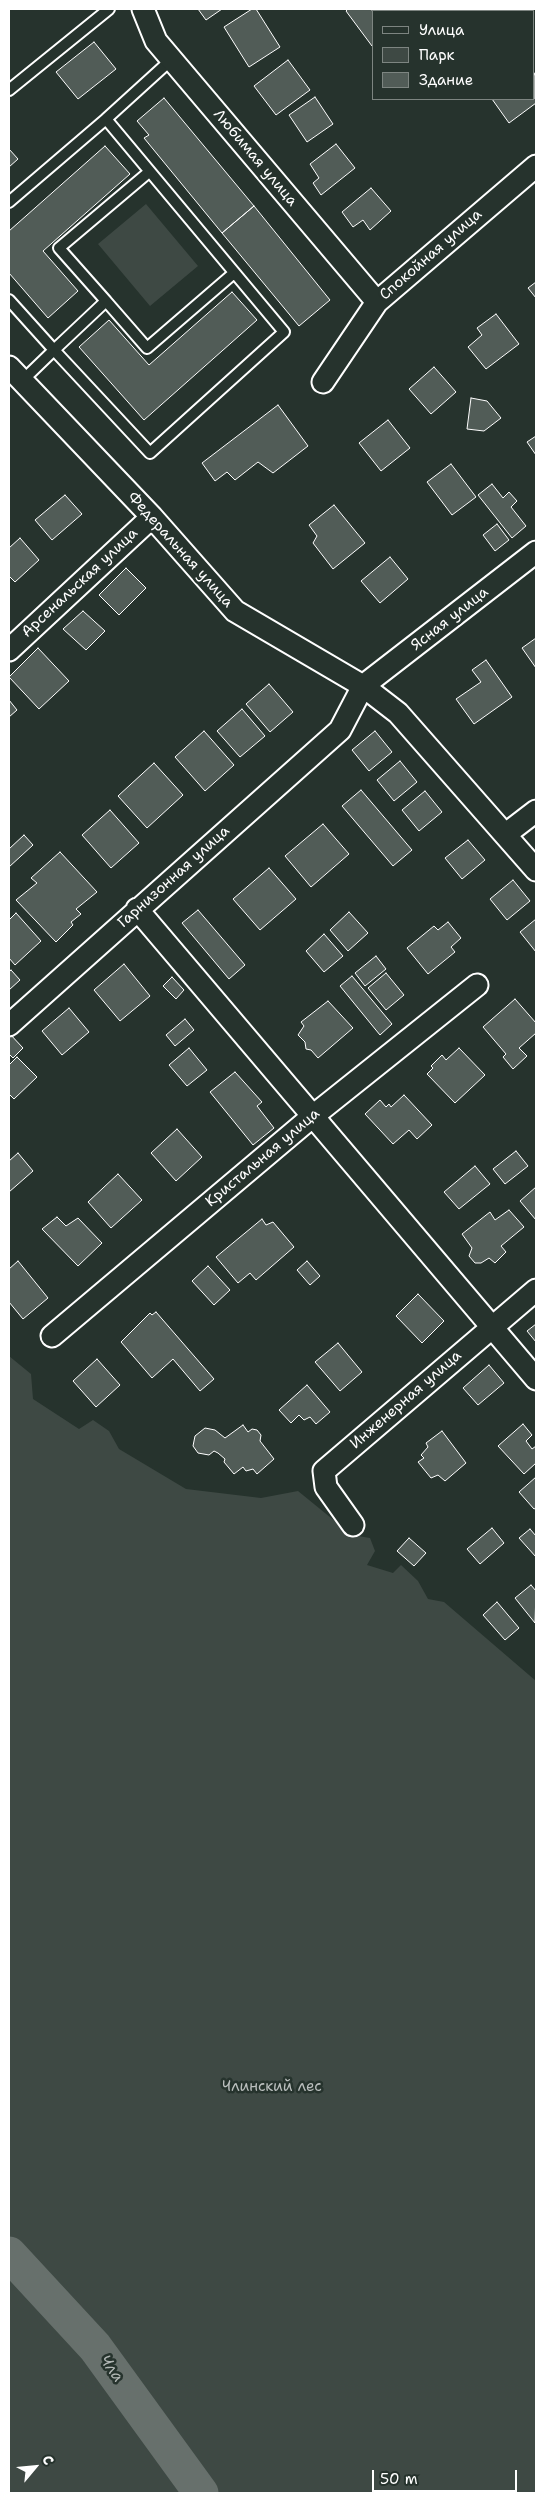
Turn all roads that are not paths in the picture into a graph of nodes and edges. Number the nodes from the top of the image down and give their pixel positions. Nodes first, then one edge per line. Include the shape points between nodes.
1 (109, 9) edge
2 (143, 9) edge
3 (172, 59) junction
4 (9, 90) edge
5 (106, 119) junction
6 (536, 166) edge
7 (150, 172) junction
8 (9, 202) edge
9 (234, 273) junction
10 (9, 300) edge
11 (106, 301) junction
12 (377, 302) junction
13 (54, 350) junction
14 (15, 374) edge
15 (323, 382) dead end
16 (152, 517) junction
17 (536, 552) edge
18 (9, 650) edge
19 (363, 686) junction
20 (536, 811) edge
21 (506, 834) junction
22 (536, 870) edge
23 (137, 908) junction
24 (477, 985) dead end
25 (9, 1025) edge
26 (313, 1116) junction
27 (536, 1290) edge
28 (492, 1327) junction
29 (52, 1336) dead end
30 (536, 1379) edge
31 (353, 1525) dead end

1 - 4 lane
2 - 3 street, Любимая улица via 156,41
3 - 5 lane
3 - 12 street, Любимая улица
5 - 7 lane
5 - 8 lane
6 - 12 street, Спокойная улица
7 - 9 lane
7 - 11 lane via 59,248
9 - 11 lane via 147,348
9 - 13 lane via 284,332 150,453
10 - 13 lane
11 - 13 lane
12 - 15 street, Спокойная улица
13 - 14 lane
14 - 16 street, Федеральная улица
16 - 18 street, Арсенальская улица
16 - 19 street, Федеральная улица via 235,611
17 - 19 street, Ясная улица
19 - 21 street via 398,713
19 - 23 street, Гарнизонная улица via 340,730
20 - 21 street
21 - 22 street
23 - 25 street, Гарнизонная улица
23 - 26 street
24 - 26 street, Кристальная улица
26 - 28 street
26 - 29 street, Кристальная улица
27 - 28 street, Инженерная улица
28 - 30 street
28 - 31 street, Инженерная улица via 324,1471 326,1487

